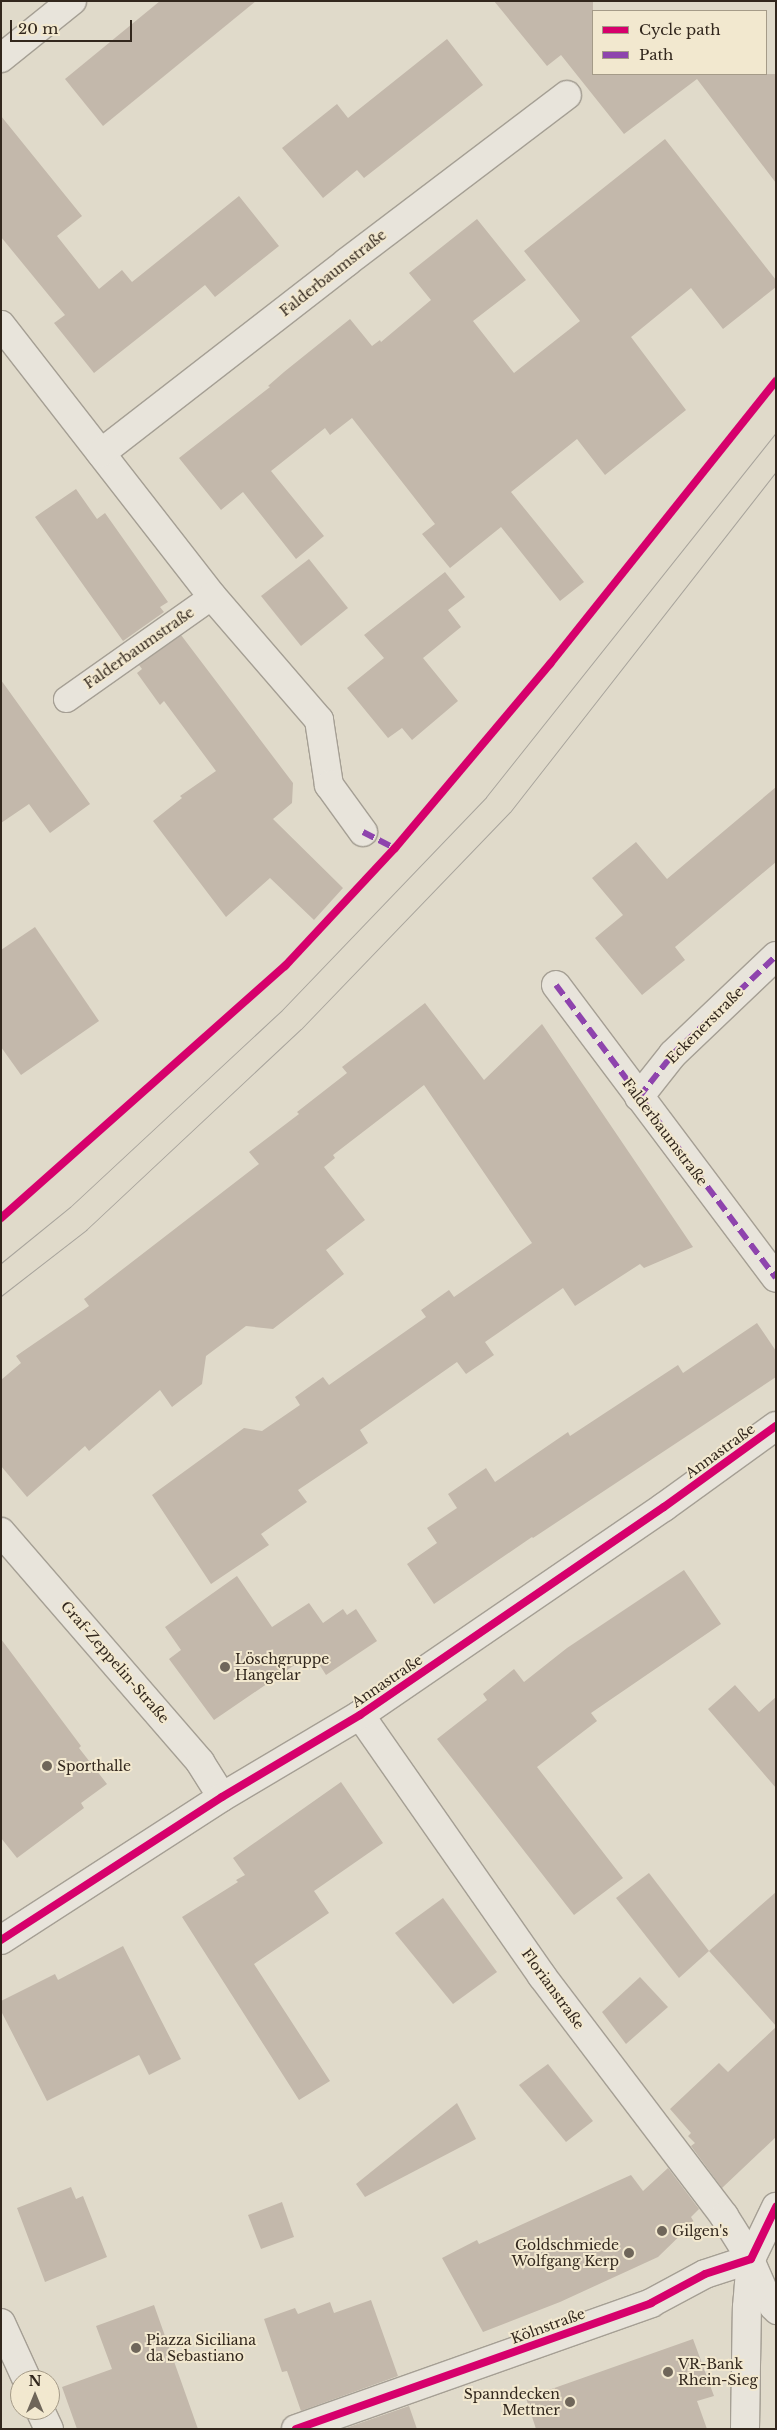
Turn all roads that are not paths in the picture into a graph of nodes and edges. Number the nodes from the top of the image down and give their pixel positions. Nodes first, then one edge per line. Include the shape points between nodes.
1 (72, 1) edge
2 (1, 58) edge
3 (567, 95) dead end
4 (1, 325) edge
5 (100, 453) junction
6 (212, 596) junction
7 (66, 699) dead end
8 (363, 832) dead end
9 (776, 956) edge
10 (556, 985) dead end
11 (639, 1097) junction
12 (776, 1278) edge
13 (776, 1426) edge
14 (1, 1532) edge
15 (360, 1715) junction
16 (222, 1797) junction
17 (1, 1940) edge
18 (776, 2207) edge
19 (751, 2259) junction
20 (776, 2311) edge
21 (1, 2323) edge
22 (22, 2370) edge
23 (296, 2429) edge
24 (745, 2429) edge

1 - 2 street
3 - 5 street, Falderbaumstraße
4 - 5 street
5 - 6 street
6 - 7 lane, Falderbaumstraße
6 - 8 street via 319,720 329,785
9 - 11 street, Eckenerstraße via 673,1054
10 - 11 street, Falderbaumstraße
11 - 12 street, Falderbaumstraße
13 - 15 street, Annastraße via 664,1507
14 - 16 street, Graf-Zeppelin-Straße via 200,1762
15 - 16 street, Annastraße
15 - 19 street, Florianstraße via 542,1976 724,2216
16 - 17 street, Annastraße
18 - 19 street
19 - 20 lane
19 - 23 street, Kölnstraße via 705,2274 651,2303
19 - 24 street
21 - 22 street

